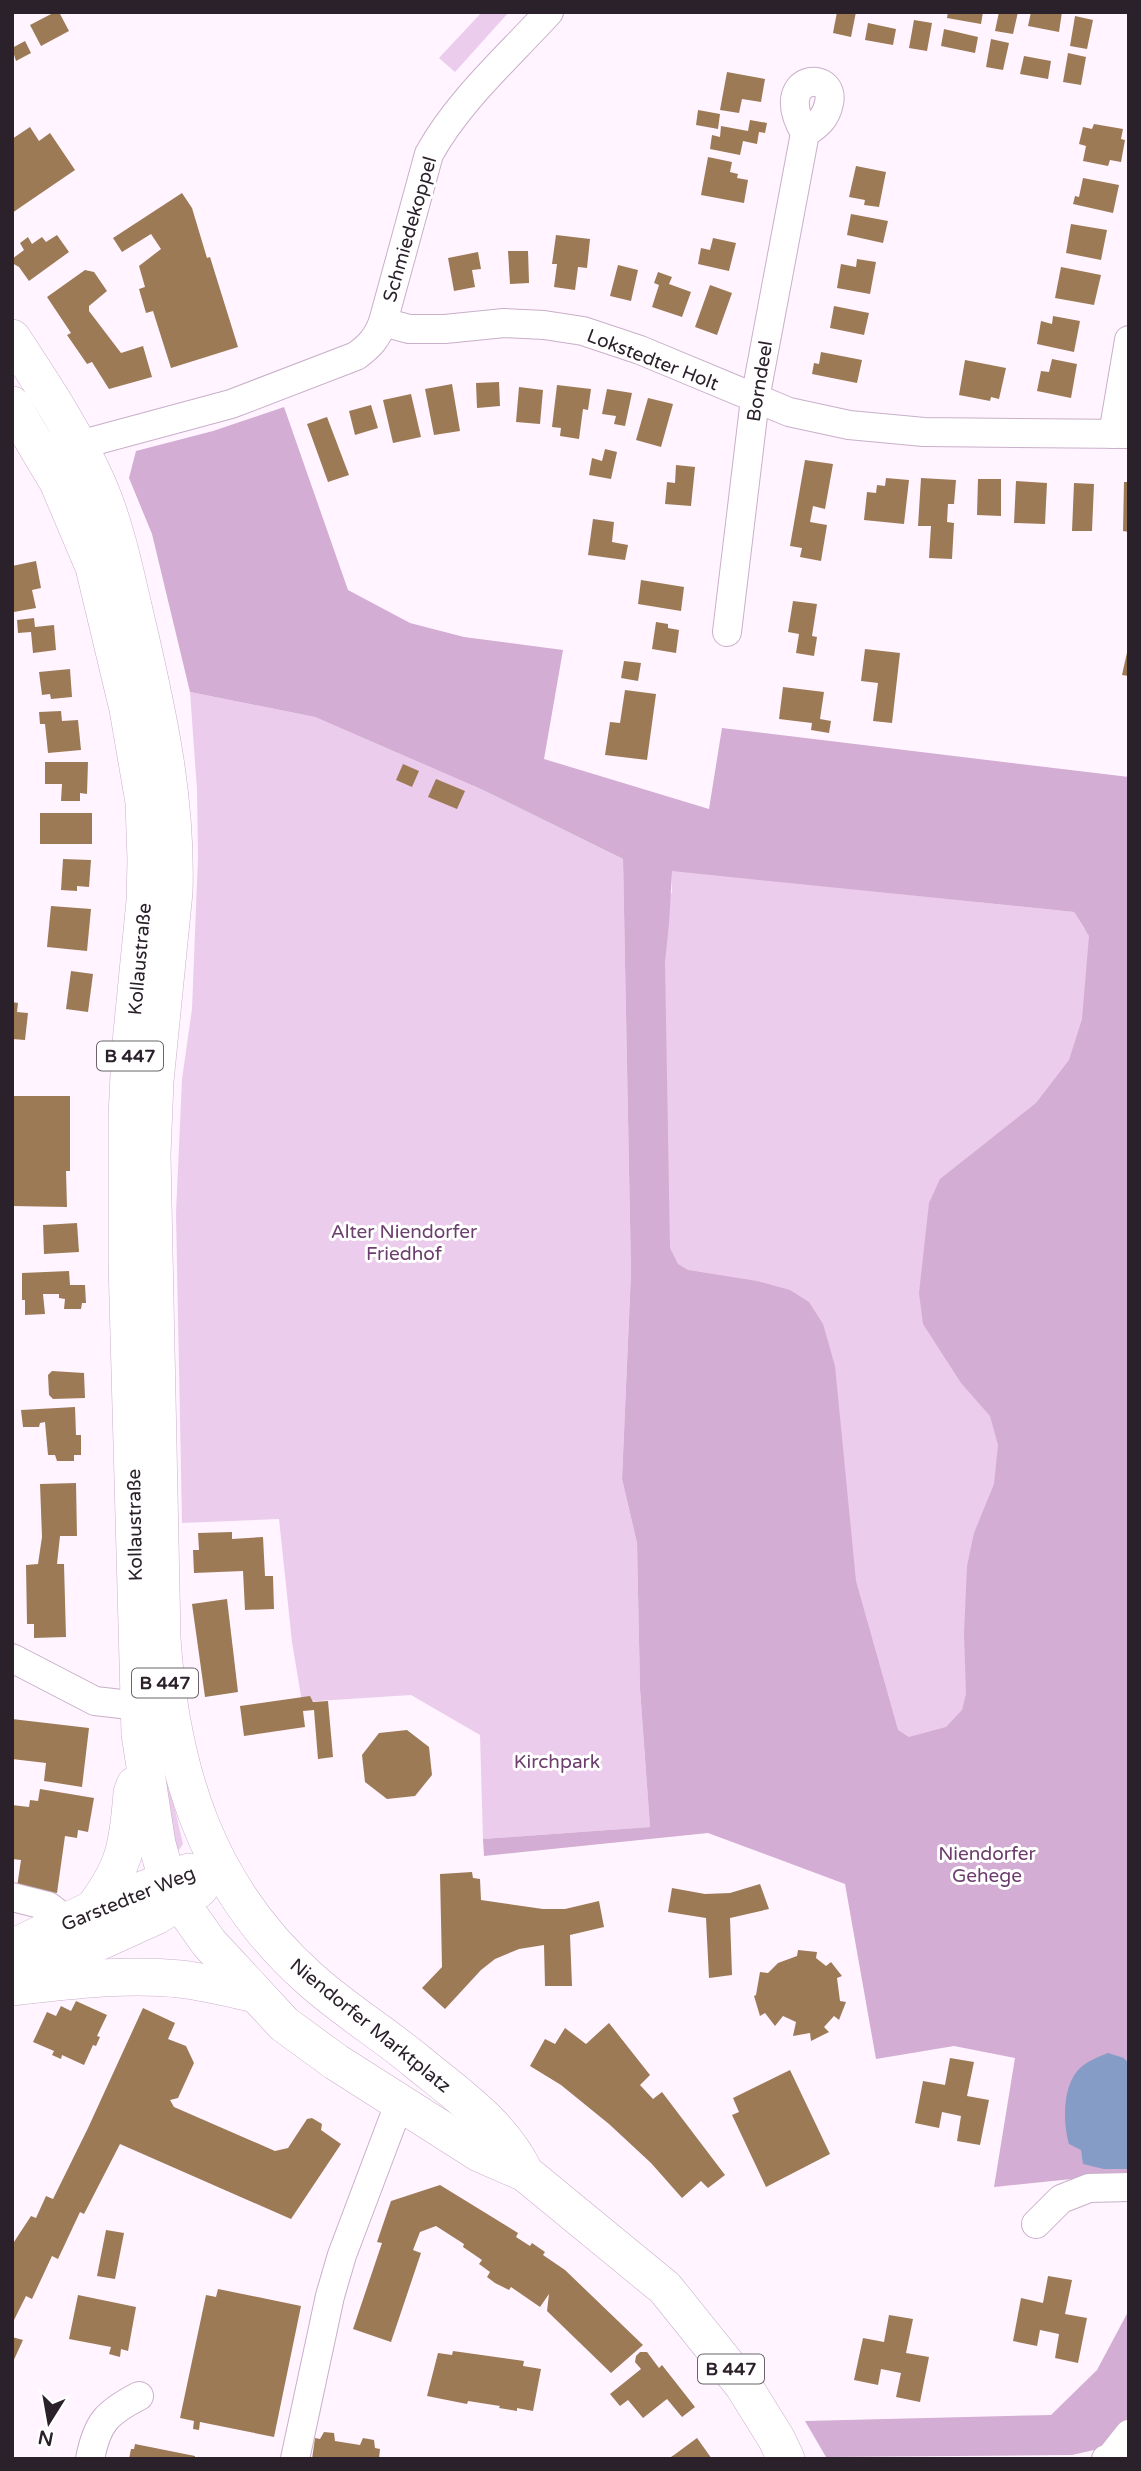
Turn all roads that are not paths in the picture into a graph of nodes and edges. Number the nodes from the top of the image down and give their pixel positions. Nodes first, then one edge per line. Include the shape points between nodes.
1 (550, 12) edge
2 (805, 133) dead end
3 (383, 322) junction
4 (12, 338) edge
5 (1129, 340) edge
6 (755, 399) junction
7 (17, 422) edge
8 (1121, 434) edge
9 (79, 445) junction
10 (727, 632) dead end
11 (159, 1494) joint
12 (12, 1658) edge
13 (139, 1706) junction
14 (143, 1765) junction
15 (217, 1864) junction
16 (174, 1890) junction
17 (12, 1897) edge
18 (81, 1915) junction
19 (12, 1948) edge
20 (12, 1984) edge
21 (255, 1994) junction
22 (399, 2104) junction
23 (525, 2173) junction
24 (1129, 2187) edge
25 (1036, 2224) dead end
26 (139, 2396) dead end
27 (1129, 2434) edge
28 (1109, 2458) edge
29 (90, 2459) edge
30 (295, 2459) edge
31 (786, 2459) edge

1 - 3 street, Schmiedekoppel via 455,114 429,153
2 - 6 street, Borndeel
3 - 6 street, Lokstedter Holt via 410,329 504,323 583,331
3 - 9 street via 370,346 356,356 231,404
4 - 9 main road, Kollaustraße / B 447
5 - 8 street
6 - 8 street, Lokstedter Holt via 849,425 924,432
6 - 10 street, Borndeel
7 - 9 street
7 - 13 main road, Kollaustraße / B 447 via 69,505 93,567 128,709 144,802 145,901 130,1053 126,1177
9 - 11 main road, Kollaustraße / B 447 via 116,534 157,707 172,800 174,892 152,1154
11 - 15 main road, Niendorfer Marktplatz / B 447 via 168,1706 185,1784
12 - 13 street via 88,1699
13 - 14 main road, B 447
14 - 16 main road, B 447 via 156,1844
14 - 18 main road via 132,1793 126,1852 112,1884
15 - 16 main road, Garstedter Weg via 199,1889
15 - 23 main road, Niendorfer Marktplatz / B 447 via 252,1916 300,1971 480,2112 517,2156
16 - 18 main road, Garstedter Weg
16 - 20 main road, Garstedter Weg via 156,1916
16 - 21 main road, B 447 via 209,1943
17 - 18 street
18 - 19 main road, Garstedter Weg
20 - 21 main road via 148,1977
21 - 22 main road, B 447 via 284,2024
22 - 23 main road, B 447 via 479,2153
22 - 30 street via 334,2284
23 - 31 main road, B 447 via 665,2288 743,2385
24 - 25 street via 1089,2188 1061,2199
26 - 29 street via 105,2419 95,2435
27 - 28 street

